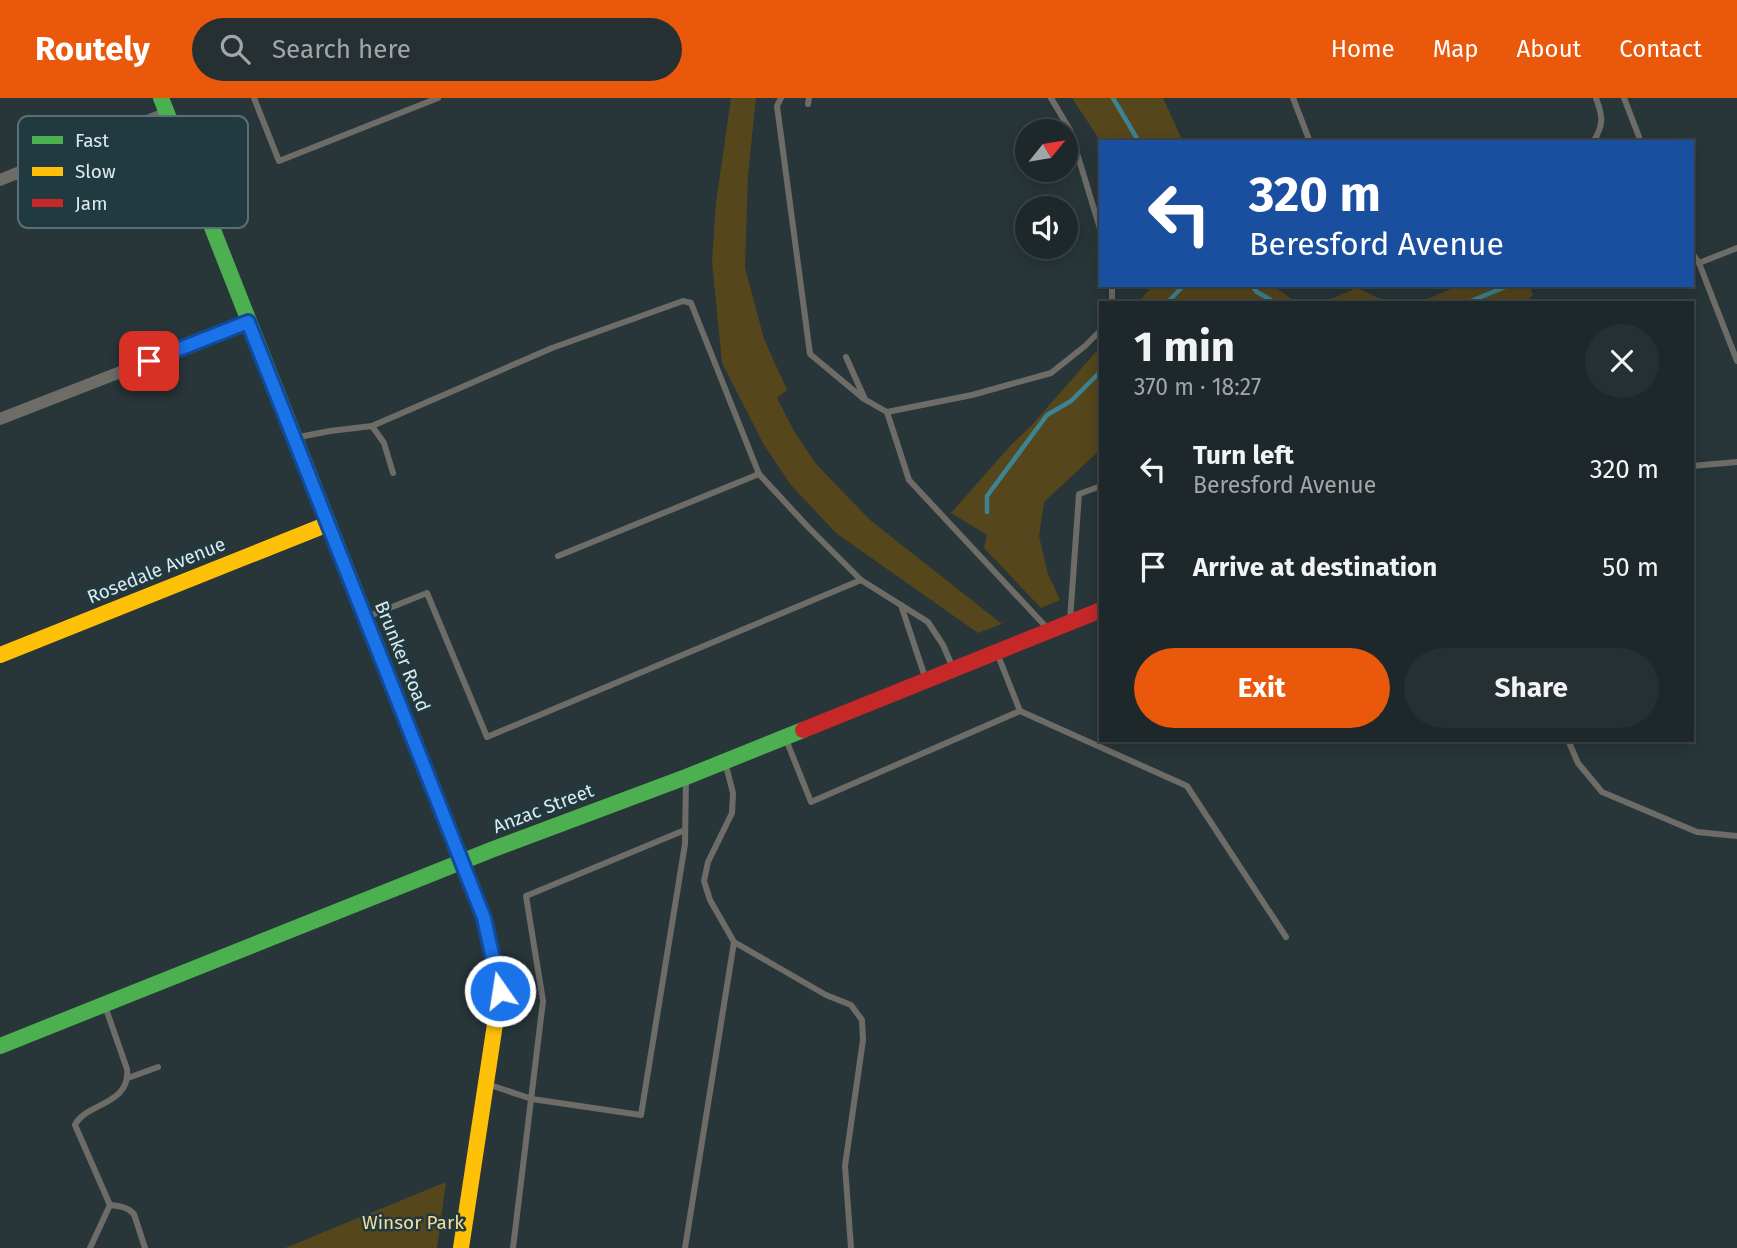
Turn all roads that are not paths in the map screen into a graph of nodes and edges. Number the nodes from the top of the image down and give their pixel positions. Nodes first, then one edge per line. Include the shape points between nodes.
1 (254, 98) edge
2 (438, 98) edge
3 (781, 98) edge
4 (1051, 98) edge
5 (1293, 98) edge
6 (1595, 98) edge
7 (1624, 98) edge
8 (164, 106) edge
9 (142, 116) edge
10 (1309, 140) edge
11 (1594, 140) edge
12 (1640, 140) edge
13 (18, 172) edge
14 (0, 180) edge
15 (1099, 225) edge
16 (211, 228) edge
17 (1737, 248) edge
18 (1694, 256) edge
19 (1699, 263) junction
20 (248, 322) junction
21 (1099, 332) edge
22 (846, 357) dead end
23 (1737, 361) edge
24 (864, 398) junction
25 (887, 412) junction
26 (0, 419) edge
27 (372, 426) junction
28 (294, 438) junction
29 (1737, 462) edge
30 (1694, 466) edge
31 (393, 472) dead end
32 (759, 474) junction
33 (1099, 487) edge
34 (328, 524) junction
35 (558, 556) dead end
36 (862, 580) junction
37 (901, 606) junction
38 (1099, 611) edge
39 (365, 618) junction
40 (1070, 622) junction
41 (1050, 631) junction
42 (996, 651) junction
43 (0, 655) edge
44 (953, 669) junction
45 (926, 680) junction
46 (1020, 711) junction
47 (785, 737) junction
48 (1569, 742) edge
49 (724, 761) junction
50 (686, 777) junction
51 (685, 830) junction
52 (1737, 836) edge
53 (461, 862) junction
54 (1286, 937) dead end
55 (734, 942) junction
56 (104, 1005) junction
57 (0, 1046) edge
58 (158, 1067) dead end
59 (128, 1078) junction
60 (486, 1084) junction
61 (532, 1099) junction
62 (110, 1205) junction
63 (90, 1248) edge
64 (145, 1248) edge
65 (461, 1248) edge
66 (513, 1248) edge
67 (685, 1248) edge
68 (851, 1248) edge

1 - 2 lane via 279,160
3 - 24 lane via 777,106 810,354
4 - 15 lane via 1070,130
5 - 10 lane
6 - 11 lane via 1602,129
7 - 12 lane
8 - 9 street
13 - 14 street
16 - 20 street, Brunker Road
17 - 19 lane
18 - 19 lane
19 - 23 lane
20 - 26 street
20 - 28 street, Brunker Road
21 - 25 lane via 1051,373
22 - 24 lane
24 - 25 lane
25 - 41 lane via 909,480
27 - 28 lane
27 - 31 lane via 384,443
27 - 32 lane via 552,348 683,301 691,303
28 - 34 street, Brunker Road
29 - 30 lane
32 - 35 lane
32 - 36 lane
33 - 40 lane via 1079,494
34 - 39 street, Brunker Road
34 - 43 street, Rosedale Avenue
36 - 37 lane
36 - 39 lane via 487,737 427,593
37 - 44 lane via 928,622
37 - 45 lane
38 - 40 street, Anzac Street
39 - 53 street, Brunker Road
40 - 41 street, Anzac Street
41 - 42 street, Anzac Street
42 - 44 street, Anzac Street
42 - 46 lane
44 - 45 street, Anzac Street
45 - 47 street, Anzac Street
46 - 47 lane via 811,802
46 - 54 lane via 1187,786
47 - 49 street, Anzac Street
48 - 52 lane via 1578,763 1602,792 1697,832
49 - 50 street, Anzac Street
49 - 55 lane via 733,793 732,813 708,862 704,881
50 - 51 lane
50 - 53 street, Anzac Street
51 - 61 lane via 526,896 543,1001
51 - 61 lane via 641,1115
53 - 56 street, Anzac Street
53 - 60 street, Brunker Road via 484,918 500,991
55 - 67 lane
55 - 68 lane via 851,1005 862,1020 845,1166
56 - 57 street, Anzac Street
56 - 59 lane
58 - 59 lane
59 - 62 lane via 121,1091 75,1125
60 - 61 lane
60 - 65 street, Brunker Road
61 - 66 lane
62 - 63 lane
62 - 64 lane via 131,1210

